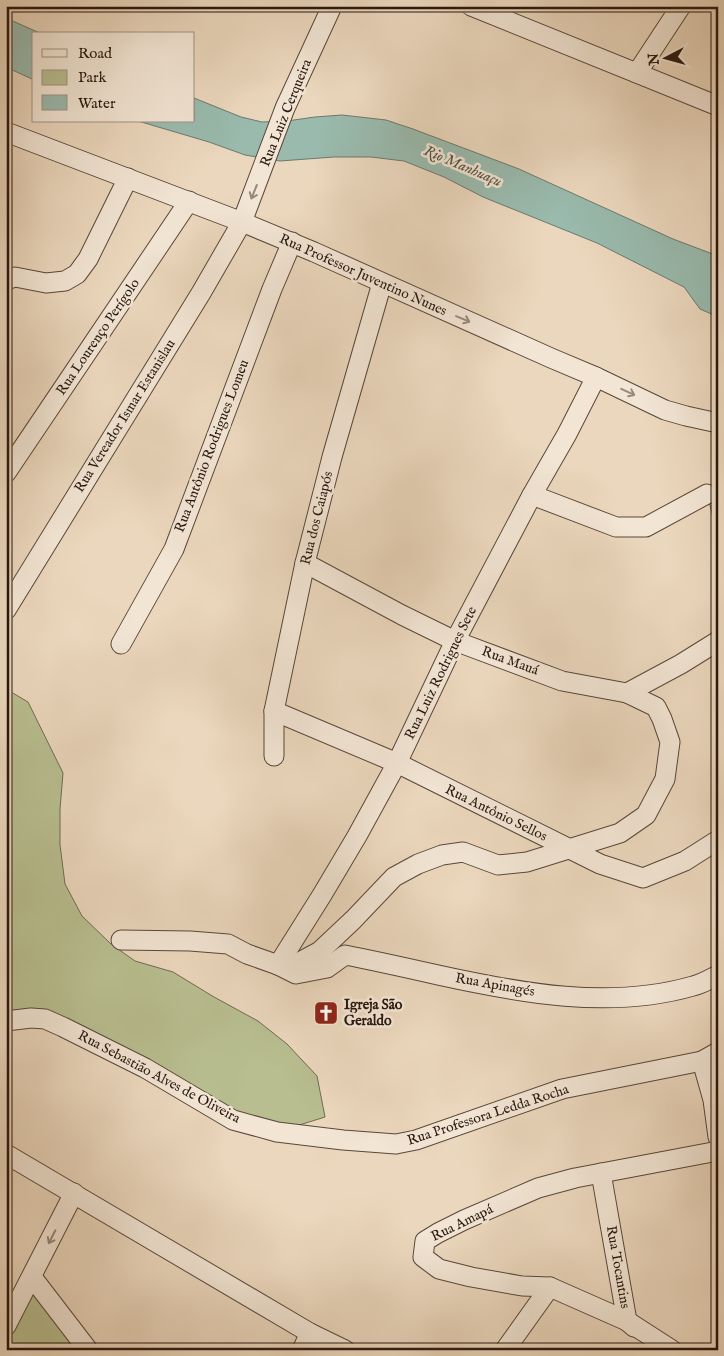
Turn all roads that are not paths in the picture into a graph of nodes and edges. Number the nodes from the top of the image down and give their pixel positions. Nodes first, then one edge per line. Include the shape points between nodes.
1 (332, 6) edge
2 (471, 6) edge
3 (681, 6) edge
4 (637, 73) junction
5 (718, 106) edge
6 (6, 132) edge
7 (128, 178) junction
8 (189, 201) junction
9 (242, 222) junction
10 (292, 242) junction
11 (6, 280) edge
12 (382, 283) junction
13 (596, 377) junction
14 (718, 423) edge
15 (6, 473) edge
16 (707, 494) dead end
17 (532, 495) junction
18 (305, 563) junction
19 (6, 610) edge
20 (455, 641) junction
21 (718, 641) edge
22 (121, 644) dead end
23 (627, 693) junction
24 (274, 710) junction
25 (274, 756) dead end
26 (397, 763) junction
27 (718, 840) edge
28 (570, 849) junction
29 (121, 940) dead end
30 (278, 965) junction
31 (718, 975) edge
32 (6, 1021) edge
33 (713, 1059) edge
34 (718, 1137) edge
35 (343, 1140) joint
36 (718, 1151) edge
37 (6, 1154) edge
38 (601, 1173) junction
39 (74, 1193) junction
40 (32, 1277) junction
41 (550, 1287) junction
42 (627, 1321) junction
43 (6, 1326) edge
44 (306, 1341) edge
45 (88, 1350) edge
46 (345, 1350) edge
47 (505, 1350) edge
48 (652, 1350) edge
49 (672, 1350) edge

1 -> 9 street, Rua Luiz Cerqueira via 285,108
2 - 4 street
3 - 4 street
4 - 5 street
6 - 7 street, Rua Professor Juventino Nunes
7 - 8 street, Rua Professor Juventino Nunes
7 - 11 street via 88,259 77,274 65,281 46,283 15,277
8 - 9 street, Rua Professor Juventino Nunes
8 - 15 street, Rua Lourenço Perígolo
9 - 10 street, Rua Professor Juventino Nunes
9 - 19 street, Rua Vereador Ismar Estanislau
10 - 12 street, Rua Professor Juventino Nunes
10 - 22 street, Rua Antônio Rodrigues Lomeu via 174,549
12 -> 13 street, Rua Professor Juventino Nunes
12 - 18 street, Rua dos Caiapós
13 -> 14 street, Rua Professor Juventino Nunes via 666,410
13 - 17 street, Rua Luiz Rodrigues Sete
16 - 17 street via 646,527 616,527
17 - 20 street, Rua Luiz Rodrigues Sete
18 - 20 street, Rua Mauá
18 - 24 street, Rua dos Caiapós
20 - 23 street, Rua Mauá via 562,680
20 - 26 street, Rua Luiz Rodrigues Sete
21 - 23 street
23 - 28 street, Rua Mauá via 656,706 662,719 670,742 665,778 646,815 620,833
24 - 25 street, Rua dos Caiapós
24 - 26 street, Rua Antônio Sellos
26 - 28 street, Rua Antônio Sellos
26 - 30 street, Rua Luiz Rodrigues Sete via 357,836
27 - 28 street, Rua Antônio Sellos via 685,861 644,878 600,864
28 - 30 street, Rua Mauá via 526,862 498,864 464,852 442,855 418,864 394,877 320,951 294,965
29 - 30 street, Rua Apinagés via 190,940 228,944
30 - 31 street, Rua Apinagés via 296,974 327,968 345,955 484,985 578,997 642,997 694,986
32 - 35 street, Rua Sebastião Alves de Oliveira via 45,1019 145,1068 233,1120 276,1132
33 - 34 street via 713,1100
33 - 35 street, Rua Professora Ledda Rocha via 562,1089 416,1140 396,1144
36 - 38 street, Rua Amapá
37 - 39 street
38 - 41 street, Rua Amapá via 538,1188 425,1241 423,1257 439,1269 522,1286
38 - 42 street, Rua Tocantins
39 -> 40 street
39 - 44 street
40 - 43 street
40 - 45 street
41 - 42 street, Rua Amapá
41 - 47 street
42 - 48 street, Rua Tocantins via 654,1348
42 - 49 street, Rua Amapá
44 - 46 street

